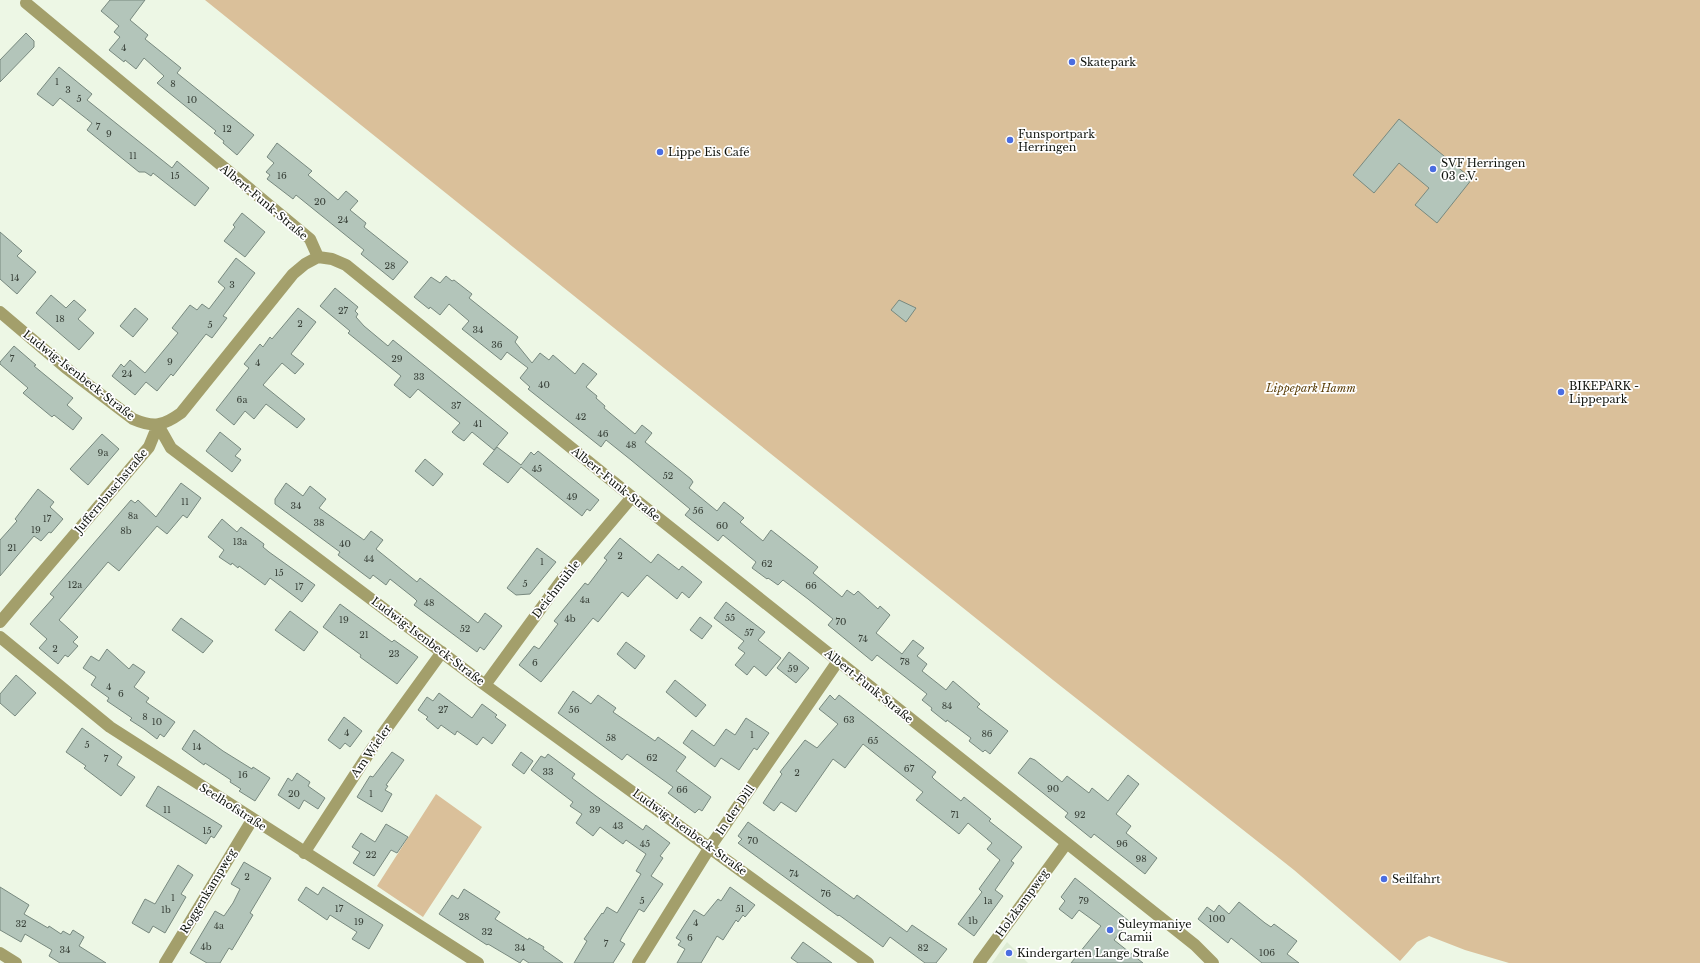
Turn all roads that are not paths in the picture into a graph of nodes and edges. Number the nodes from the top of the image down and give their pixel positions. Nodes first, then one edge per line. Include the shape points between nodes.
1 (26, 3) dead end
2 (318, 257) junction
3 (0, 312) edge
4 (158, 425) junction
5 (632, 497) junction
6 (0, 622) edge
7 (0, 637) edge
8 (442, 652) junction
9 (838, 661) junction
10 (485, 684) junction
11 (252, 820) junction
12 (1066, 844) junction
13 (710, 847) junction
14 (304, 853) junction
15 (0, 954) edge
16 (16, 963) edge
17 (165, 963) edge
18 (478, 963) edge
19 (638, 963) edge
20 (868, 963) edge
21 (979, 963) edge
22 (1213, 963) edge

1 - 2 street, Albert-Funk-Straße via 310,240
2 - 4 street via 304,264 293,274 181,413 169,422
2 - 5 street, Albert-Funk-Straße via 346,265
3 - 4 street, Ludwig-Isenbeck-Straße via 66,368 133,419 144,424
4 - 6 street, Juffernbuschstraße via 149,448
4 - 8 street, Ludwig-Isenbeck-Straße via 171,448
5 - 9 street, Albert-Funk-Straße
5 - 10 street, Deichmühle via 561,581
7 - 11 street, Seelhofstraße via 110,728
8 - 10 street, Ludwig-Isenbeck-Straße
8 - 14 street, Am Wieler via 371,750
9 - 12 street, Albert-Funk-Straße
9 - 13 street, In der Dill
10 - 13 street, Ludwig-Isenbeck-Straße
11 - 14 street, Seelhofstraße
11 - 17 street, Roggenkampweg
12 - 21 street, Holzkampweg
12 - 22 street, Albert-Funk-Straße
13 - 19 street, In der Dill
13 - 20 street, Ludwig-Isenbeck-Straße
14 - 18 street, Seelhofstraße
15 - 16 street

